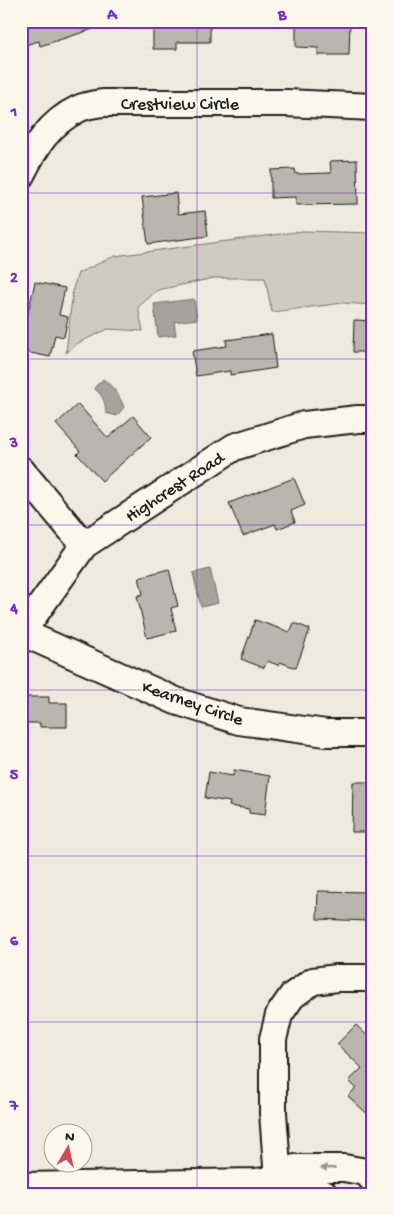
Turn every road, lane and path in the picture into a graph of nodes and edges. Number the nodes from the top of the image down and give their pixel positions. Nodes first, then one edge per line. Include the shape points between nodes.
1 (373, 107) edge
2 (21, 175) edge
3 (373, 419) edge
4 (21, 470) edge
5 (84, 545) junction
6 (22, 632) edge
7 (373, 733) edge
8 (373, 978) edge
9 (373, 1180) edge
10 (21, 1186) edge
11 (279, 1187) edge
12 (324, 1194) edge

1 - 2 street, Crestview Circle via 104,103 80,108 59,121 41,138
3 - 5 street, Highcrest Road via 304,425 234,447
4 - 5 street
5 - 6 street, Highcrest Road
6 - 7 street, Kearney Circle via 176,701 239,721 326,733
8 - 11 street via 313,981 292,996 279,1015 273,1039 273,1113
9 -> 11 street via 366,1172 344,1168 296,1168
10 - 11 street via 256,1182
11 - 12 street

